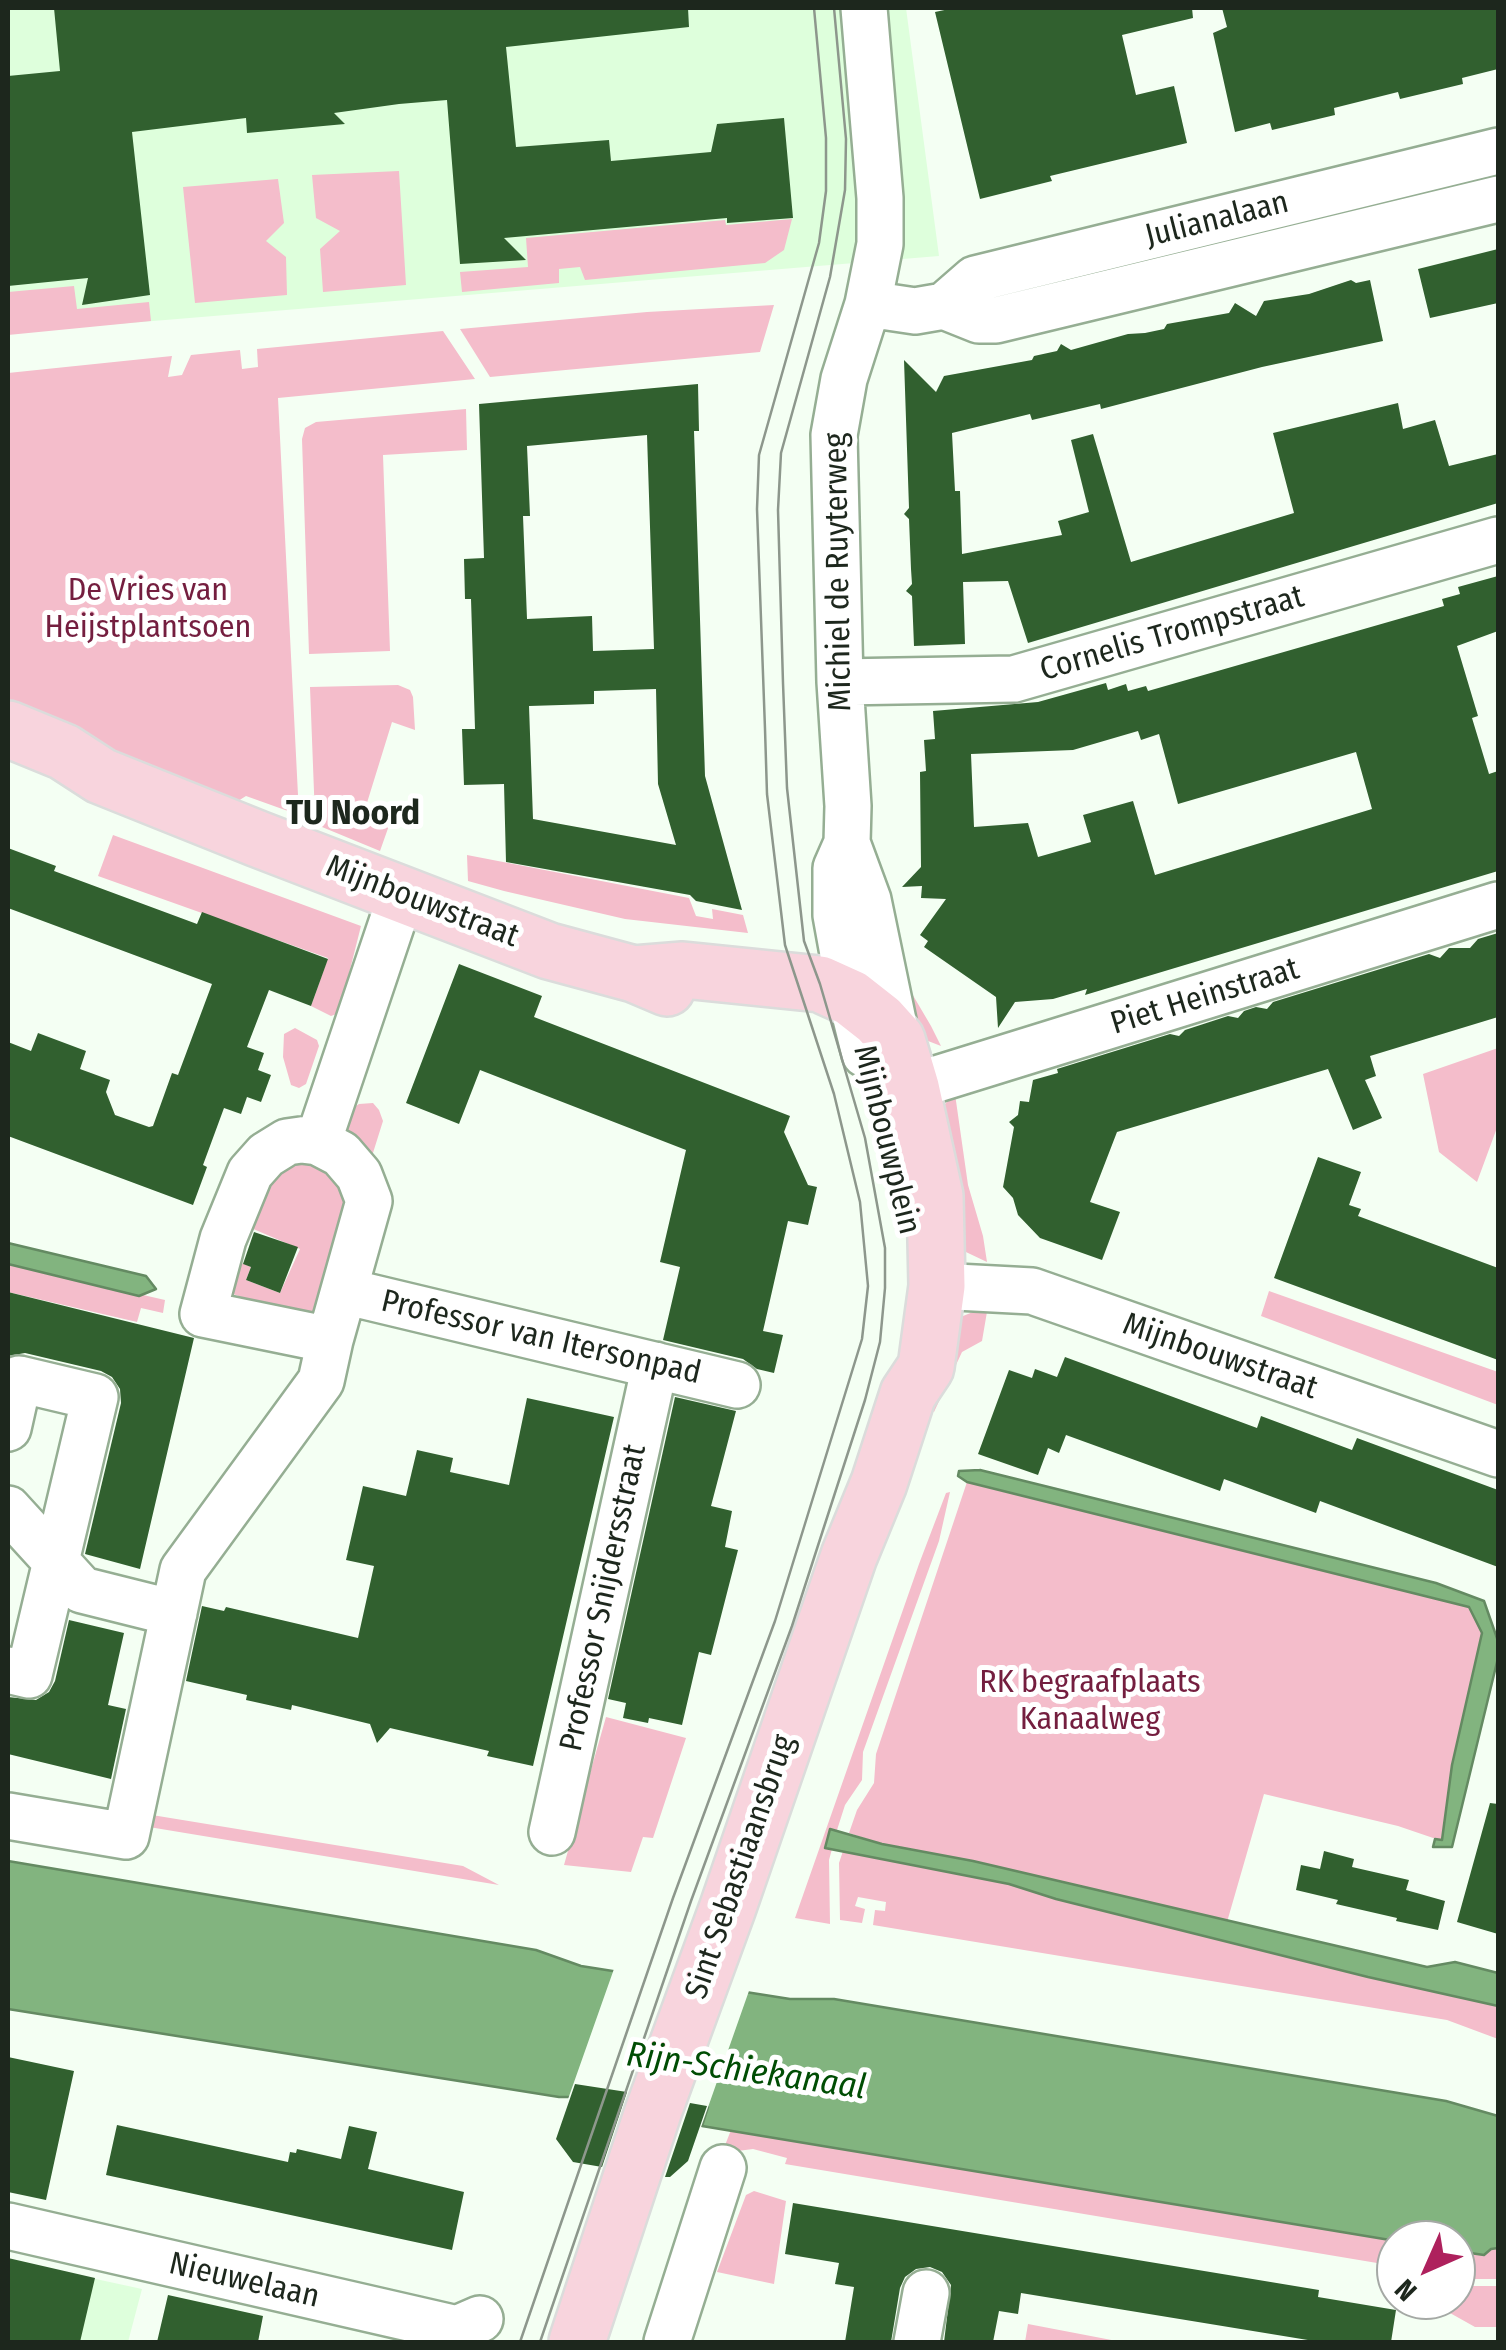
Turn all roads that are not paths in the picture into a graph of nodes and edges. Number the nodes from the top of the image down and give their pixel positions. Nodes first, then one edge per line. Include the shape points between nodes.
1 (864, 8) edge
2 (1498, 151) edge
3 (1498, 199) edge
4 (868, 304) junction
5 (944, 306) junction
6 (1498, 540) edge
7 (840, 682) junction
8 (8, 729) edge
9 (8, 756) edge
10 (101, 776) junction
11 (847, 842) junction
12 (402, 894) junction
13 (1498, 905) edge
14 (634, 974) junction
15 (851, 998) junction
16 (891, 1060) junction
17 (318, 1142) junction
18 (926, 1285) junction
19 (344, 1292) junction
20 (330, 1340) junction
21 (655, 1365) junction
22 (737, 1385) dead end
23 (8, 1428) edge
24 (1498, 1454) edge
25 (8, 1509) edge
26 (56, 1562) junction
27 (174, 1613) junction
28 (8, 1670) edge
29 (8, 1816) edge
30 (552, 1832) dead end
31 (723, 2168) dead end
32 (8, 2226) edge
33 (926, 2292) dead end
34 (480, 2319) dead end
35 (577, 2342) edge
36 (668, 2342) edge
37 (917, 2342) edge

1 - 4 street, Michiel de Ruyterweg via 881,221
2 - 5 street, Julianalaan via 975,278
3 - 5 street, Julianalaan via 996,320
4 - 5 street, Julianalaan
4 - 7 street, Michiel de Ruyterweg via 834,436
6 - 7 street, Cornelis Trompstraat via 1014,679
7 - 11 street, Michiel de Ruyterweg
8 - 10 main road, Mijnbouwstraat
9 - 10 main road, Mijnbouwstraat via 56,774
10 - 12 main road, Mijnbouwstraat
11 - 15 street, Michiel de Ruyterweg via 836,868 836,904
11 - 16 street, Michiel de Ruyterweg via 868,900
12 - 14 main road, Mijnbouwstraat via 549,951
12 - 17 street
13 - 16 street, Piet Heinstraat
14 - 15 main road, Mijnbouwstraat via 682,970 808,982
14 - 16 main road, Mijnbouwstraat via 680,994 831,1021
15 - 16 main road, Mijnbouwstraat via 879,1020
16 - 18 main road, Mijnbouwplein via 935,1196
17 - 19 street via 341,1154 369,1200
17 - 20 street via 286,1142 250,1172 223,1239 204,1314
18 - 24 street, Mijnbouwstraat via 1032,1290
18 - 35 main road, Sint Sebastiaansbrug via 926,1367 908,1394
19 - 20 street
19 - 21 street, Professor van Itersonpad
20 - 27 street via 322,1381 184,1570
21 - 22 street, Professor van Itersonpad
21 - 30 street, Professor Snijdersstraat
23 - 26 street via 19,1379 94,1397
25 - 26 street
26 - 27 street via 82,1590
26 - 28 street via 29,1675
27 - 29 street via 126,1836
31 - 36 street
32 - 34 street, Nieuwelaan via 456,2329
33 - 37 street

